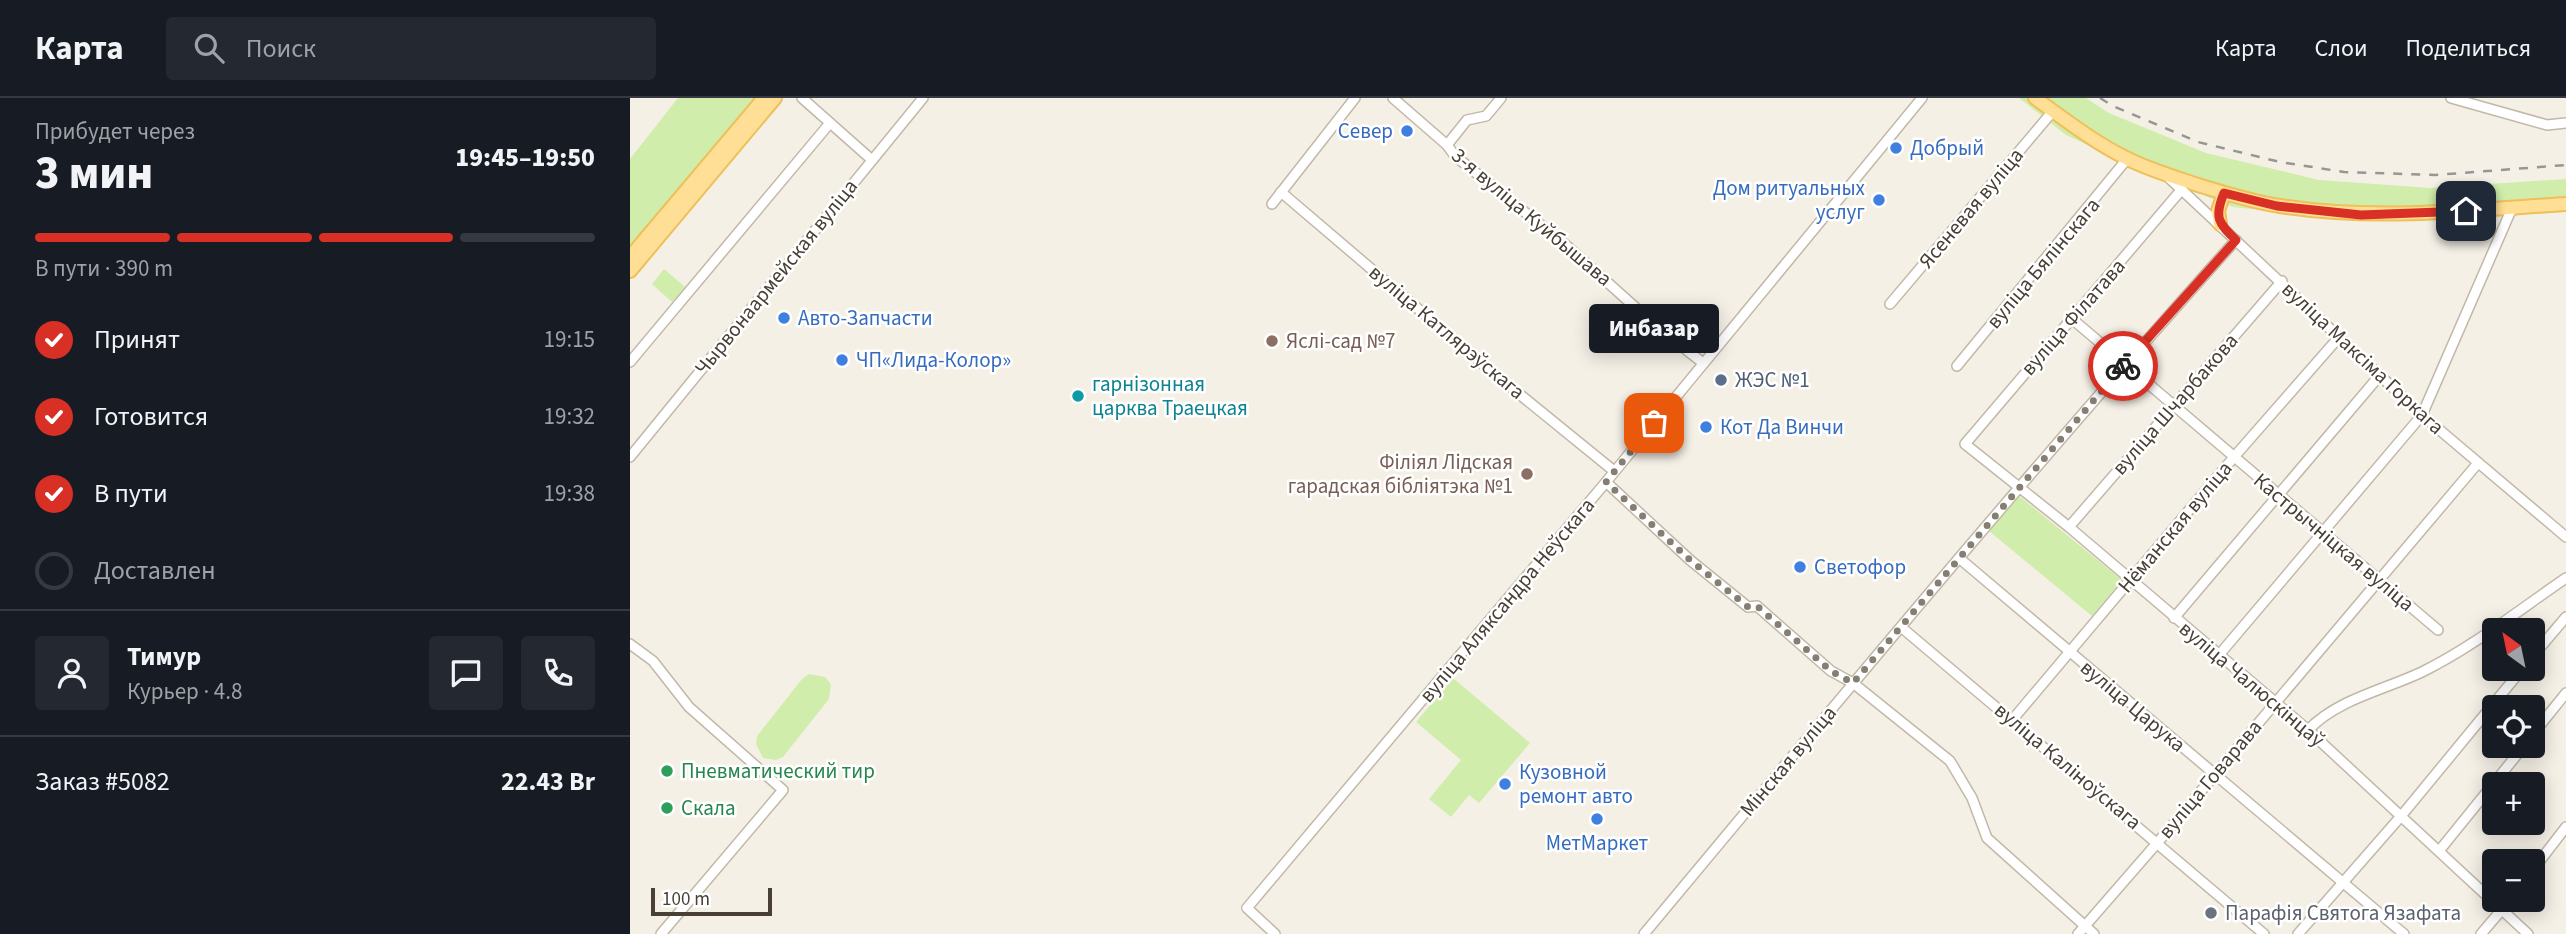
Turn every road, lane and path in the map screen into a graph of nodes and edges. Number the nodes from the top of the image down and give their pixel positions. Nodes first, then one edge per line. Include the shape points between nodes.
1 (764, 98) edge
2 (775, 98) edge
3 (802, 98) edge
4 (923, 98) edge
5 (1355, 98) edge
6 (1393, 98) edge
7 (1501, 98) edge
8 (1922, 98) edge
9 (2035, 98) edge
10 (2451, 98) edge
11 (2053, 111) junction
12 (830, 123) junction
13 (2566, 123) edge
14 (1447, 145) junction
15 (2127, 159) junction
16 (872, 160) junction
17 (2165, 174) junction
18 (2182, 190) junction
19 (1281, 192) junction
20 (2224, 193) junction
21 (1272, 204) dead end
22 (2566, 204) edge
23 (2512, 208) junction
24 (2220, 224) junction
25 (2236, 240) junction
26 (630, 257) edge
27 (630, 271) edge
28 (2282, 281) junction
29 (1890, 304) dead end
30 (2071, 318) junction
31 (2340, 336) junction
32 (630, 362) edge
33 (2126, 362) junction
34 (1703, 363) junction
35 (1957, 366) dead end
36 (2380, 375) junction
37 (2173, 404) junction
38 (2422, 415) junction
39 (1965, 444) joint
40 (630, 457) edge
41 (2234, 457) junction
42 (2478, 463) junction
43 (1614, 471) junction
44 (1606, 482) junction
45 (2020, 488) junction
46 (2278, 495) junction
47 (2069, 527) junction
48 (2321, 533) junction
49 (2566, 537) edge
50 (1959, 558) junction
51 (2566, 578) edge
52 (2379, 580) junction
53 (2130, 581) junction
54 (2566, 617) edge
55 (2174, 618) junction
56 (1901, 627) junction
57 (2438, 630) dead end
58 (2545, 642) edge
59 (630, 643) edge
60 (2069, 653) junction
61 (2219, 655) junction
62 (2512, 681) edge
63 (1853, 683) junction
64 (2566, 693) edge
65 (2274, 702) junction
66 (2013, 719) junction
67 (2545, 719) edge
68 (2308, 730) junction
69 (2514, 758) edge
70 (2215, 774) junction
71 (2402, 815) junction
72 (2566, 827) edge
73 (2158, 842) junction
74 (2439, 851) junction
75 (2545, 854) edge
76 (2343, 881) junction
77 (2482, 891) edge
78 (2500, 912) edge
79 (2504, 912) edge
80 (2085, 926) junction
81 (661, 934) edge
82 (1275, 934) edge
83 (1644, 934) edge
84 (2078, 934) edge
85 (2094, 934) edge
86 (2264, 934) edge
87 (2298, 934) edge
88 (2404, 934) edge
89 (2481, 934) edge
90 (2528, 934) edge

1 - 26 main road
2 - 27 main road
3 - 12 street
4 - 16 street, Чырвонаармейская вуліца
5 - 19 street
6 - 14 street, 3-я вуліца Куйбышава
7 - 14 street via 1486,116 1466,120
8 - 34 street, вуліца Аляксандра Неўскага
9 - 11 main road
10 - 13 street via 2547,125
11 - 15 main road
11 - 29 street, Ясеневая вуліца
12 - 16 street
12 - 32 street
14 - 34 street, 3-я вуліца Куйбышава
15 - 17 main road
15 - 35 street, вуліца Бялінскага
16 - 40 street, Чырвонаармейская вуліца
17 - 18 street, вуліца Максіма Горкага
17 - 20 main road
18 - 24 street, вуліца Максіма Горкага
18 - 30 street, вуліца Філатава
19 - 21 street
19 - 43 street, вуліца Катлярэўскага
20 - 23 main road via 2277,206 2361,215
20 - 24 main road via 2218,211
22 - 23 main road
23 - 38 street
24 - 25 street, вуліца Максіма Горкага
25 - 28 street, вуліца Максіма Горкага
25 - 33 street, Мінская вуліца
28 - 31 street, вуліца Максіма Горкага
28 - 37 street, вуліца Шчарбакова
30 - 33 street, Кастрычніцкая вуліца
30 - 39 street, вуліца Філатава
31 - 36 street, вуліца Максіма Горкага
31 - 41 street, Нёманская вуліца
33 - 37 street, Кастрычніцкая вуліца
33 - 45 street, Мінская вуліца
34 - 43 street, вуліца Аляксандра Неўскага
36 - 38 street, вуліца Максіма Горкага
36 - 46 street
37 - 41 street, Кастрычніцкая вуліца
37 - 47 street, вуліца Шчарбакова
38 - 42 street, вуліца Максіма Горкага
38 - 48 street
39 - 45 street, вуліца Чалюскінцаў
41 - 46 street, Кастрычніцкая вуліца
41 - 53 street, Нёманская вуліца
42 - 49 street, вуліца Максіма Горкага
42 - 52 street, вуліца Говарава
43 - 44 street, вуліца Аляксандра Неўскага
44 - 63 street via 1690,560 1748,607 1757,606 1831,671
44 - 82 street, вуліца Аляксандра Неўскага via 1247,908
45 - 47 street, вуліца Чалюскінцаў
45 - 50 street, Мінская вуліца
46 - 48 street, Кастрычніцкая вуліца
46 - 55 street
47 - 53 street, вуліца Чалюскінцаў
48 - 52 street, Кастрычніцкая вуліца
48 - 61 street
50 - 56 street, Мінская вуліца
50 - 60 street, вуліца Царука
51 - 68 street via 2459,650 2319,718
52 - 57 street, Кастрычніцкая вуліца
52 - 65 street, вуліца Говарава
53 - 55 street, вуліца Чалюскінцаў
53 - 60 street, Нёманская вуліца
54 - 58 street
55 - 61 street, вуліца Чалюскінцаў
56 - 63 street, Мінская вуліца
56 - 66 street, вуліца Каліноўскага
59 - 81 street via 653,661 689,707 783,790
60 - 66 street, Нёманская вуліца
60 - 70 street, вуліца Царука
61 - 65 street, вуліца Чалюскінцаў
62 - 71 street
63 - 80 street via 1950,761 1972,798 1987,838
63 - 83 street, Мінская вуліца
64 - 67 street
65 - 68 street, вуліца Чалюскінцаў
65 - 70 street, вуліца Говарава
66 - 73 street, вуліца Каліноўскага
68 - 71 street, вуліца Чалюскінцаў
69 - 74 street
70 - 73 street, вуліца Говарава
70 - 76 street, вуліца Царука
71 - 74 street, вуліца Чалюскінцаў
71 - 76 street
72 - 75 street
73 - 80 street, вуліца Говарава
73 - 86 street, вуліца Каліноўскага
74 - 77 street, вуліца Чалюскінцаў
76 - 87 street
76 - 88 street, вуліца Царука
78 - 89 street
79 - 90 street, вуліца Чалюскінцаў
80 - 84 street, вуліца Говарава
80 - 85 street

